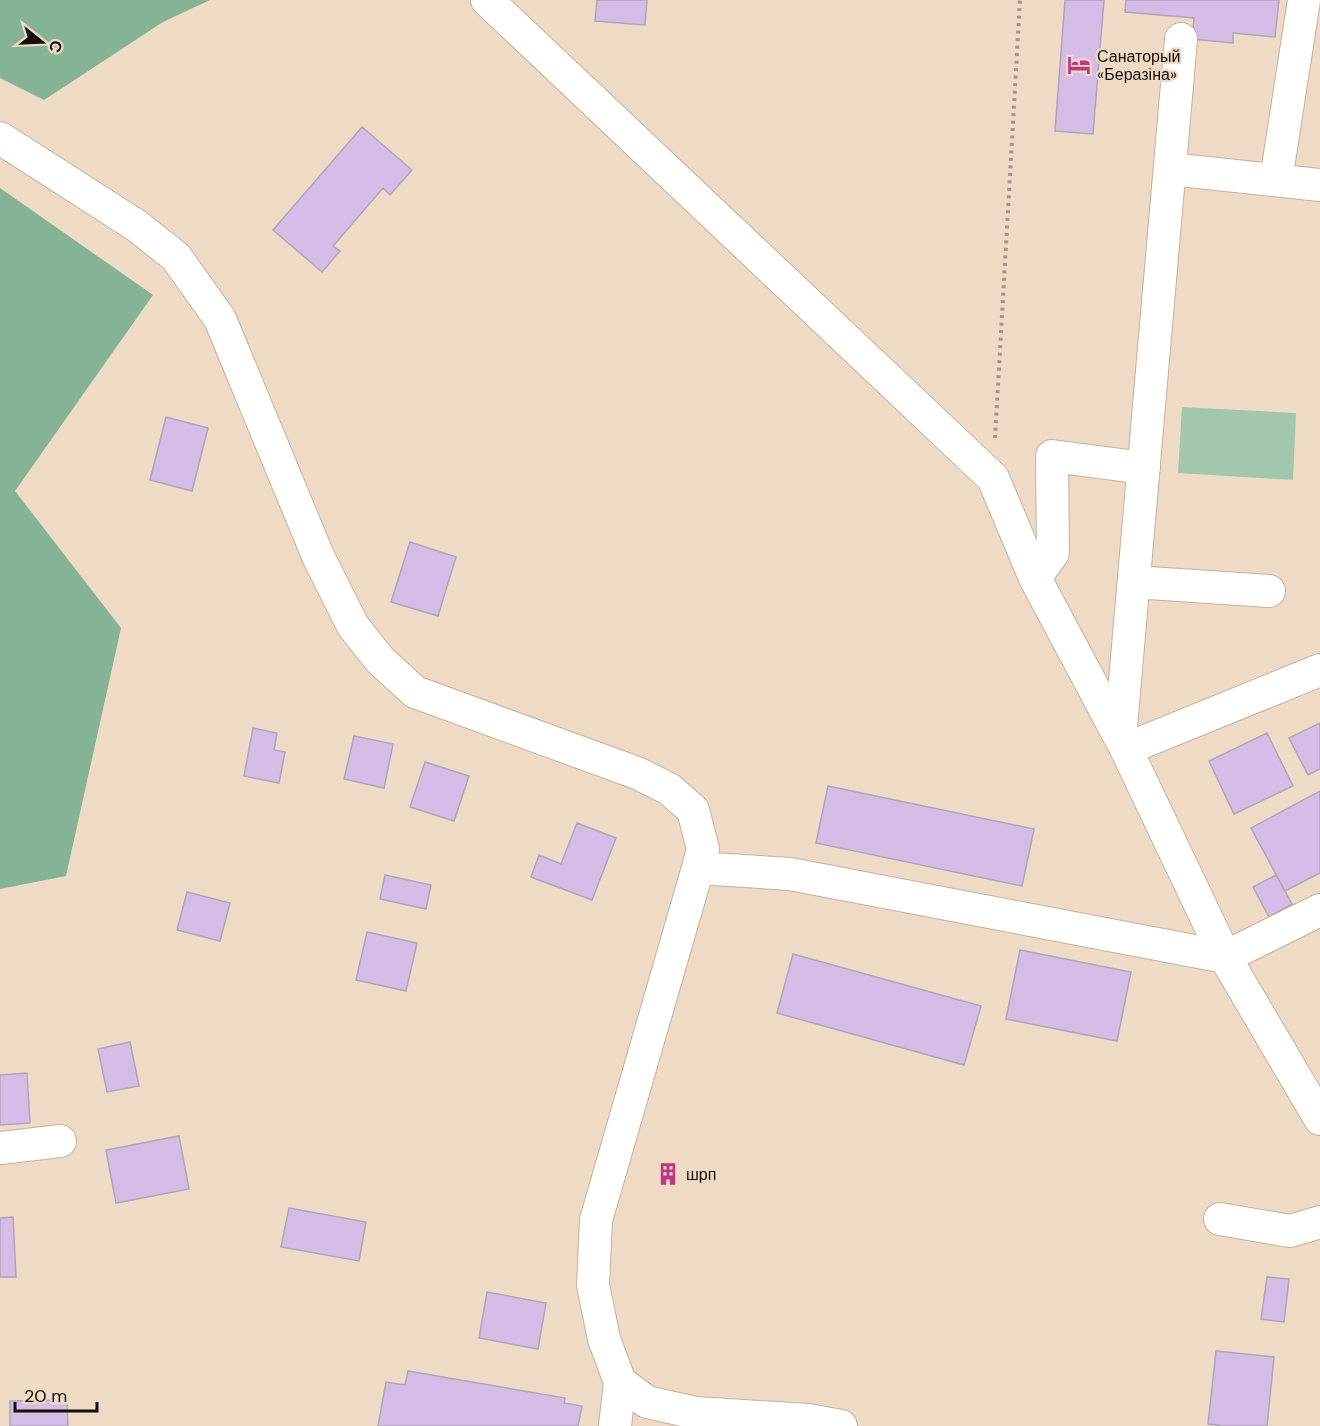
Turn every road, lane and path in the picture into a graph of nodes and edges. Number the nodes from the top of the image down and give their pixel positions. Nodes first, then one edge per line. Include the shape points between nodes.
1 (487, 0) edge
2 (1020, 0) edge
3 (1304, 0) edge
4 (1181, 39) dead end
5 (0, 138) edge
6 (1170, 169) junction
7 (1276, 180) junction
8 (1320, 184) edge
9 (1144, 468) junction
10 (993, 478) junction
11 (1035, 578) junction
12 (1134, 582) junction
13 (1269, 591) dead end
14 (1320, 670) edge
15 (1123, 744) junction
16 (698, 868) junction
17 (1320, 910) edge
18 (1225, 957) junction
19 (1320, 1119) edge
20 (60, 1141) dead end
21 (0, 1148) edge
22 (1220, 1220) dead end
23 (1320, 1222) edge
24 (620, 1382) junction
25 (615, 1426) edge
26 (841, 1426) edge

1 - 10 street
2 - 10 path
3 - 7 street
4 - 6 street
5 - 16 street via 136,226 176,257 220,319 318,556 353,626 380,660 415,692 637,773 669,789 693,810 703,849
6 - 7 street
6 - 9 street
7 - 8 street
9 - 11 street via 1052,456 1053,553
9 - 12 street
10 - 11 street
11 - 15 street
12 - 13 street
12 - 15 street
14 - 15 street
15 - 18 street
16 - 18 street via 790,874
16 - 24 street via 596,1220 593,1285 604,1339
17 - 18 street
18 - 19 street
20 - 21 street
22 - 23 street via 1290,1231
24 - 25 street
24 - 26 street via 647,1402 696,1413 808,1420

